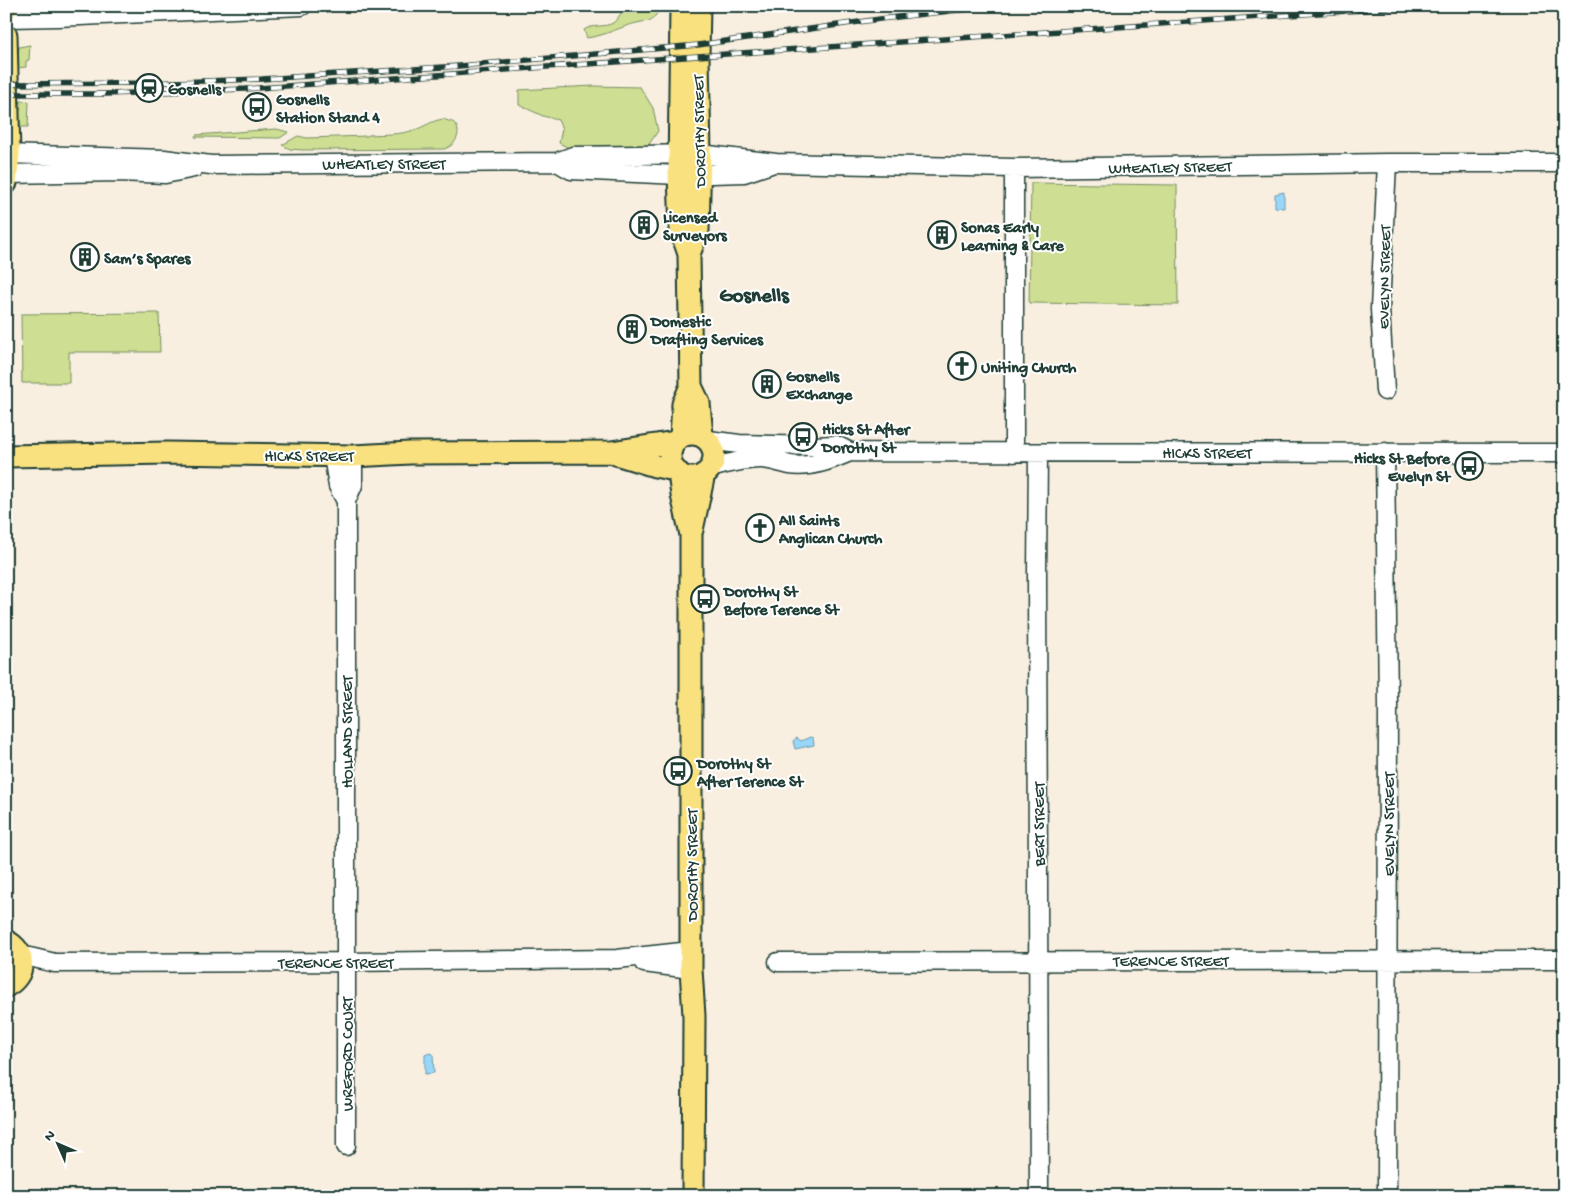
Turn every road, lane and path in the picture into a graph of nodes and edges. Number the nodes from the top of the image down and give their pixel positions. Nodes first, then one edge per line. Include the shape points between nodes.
1 (302, 6) edge
2 (681, 6) edge
3 (699, 6) edge
4 (6, 18) edge
5 (6, 35) edge
6 (1387, 163) junction
7 (1564, 163) edge
8 (689, 164) junction
9 (7, 168) edge
10 (1014, 168) junction
11 (691, 386) junction
12 (1385, 391) dead end
13 (705, 438) junction
14 (678, 440) junction
15 (611, 452) junction
16 (850, 452) junction
17 (1385, 452) junction
18 (1014, 453) junction
19 (1038, 453) junction
20 (1564, 453) edge
21 (6, 456) edge
22 (343, 456) junction
23 (677, 471) junction
24 (707, 471) junction
25 (691, 535) junction
26 (10, 944) edge
27 (691, 960) junction
28 (1039, 960) junction
29 (1387, 960) junction
30 (1564, 960) edge
31 (346, 962) junction
32 (778, 962) dead end
33 (55, 963) junction
34 (12, 982) edge
35 (346, 1146) dead end
36 (693, 1196) edge
37 (1039, 1196) edge
38 (1387, 1196) edge

1 - 4 street
2 - 8 main road, DOROTHY STREET
3 - 8 main road, DOROTHY STREET
5 - 9 main road
6 - 7 street, WHEATLEY STREET
6 - 10 street, WHEATLEY STREET
6 - 12 street, EVELYN STREET via 1380,309
8 - 9 street, WHEATLEY STREET via 573,156 557,162 211,164 165,174
8 - 10 street, WHEATLEY STREET
8 - 11 main road, DOROTHY STREET via 698,231 689,254
10 - 18 street
11 - 13 main road, DOROTHY STREET via 699,403
11 - 14 main road, DOROTHY STREET via 683,404
13 - 14 main road via 688,434
13 - 16 street, HICKS STREET via 738,444 836,445
13 - 24 main road via 714,451
14 - 15 main road, HICKS STREET
14 - 23 main road via 670,456
15 - 22 main road, HICKS STREET
15 - 23 main road, HICKS STREET
16 - 18 street, HICKS STREET
16 - 24 street, HICKS STREET via 807,466 761,459 738,461
17 - 19 street, HICKS STREET
17 - 20 street, HICKS STREET
17 - 29 street, EVELYN STREET
18 - 19 street, HICKS STREET
19 - 28 street, BERT STREET
21 - 22 main road, HICKS STREET via 168,453
22 - 31 street, HOLLAND STREET via 338,486 346,501
23 - 24 main road via 692,478
23 - 25 main road, DOROTHY STREET
24 - 25 main road, DOROTHY STREET
25 - 27 main road, DOROTHY STREET
26 - 33 street, TERENCE STREET
26 - 34 main road via 22,963 21,971
27 - 31 street, TERENCE STREET
27 - 36 main road, DOROTHY STREET via 694,1016
28 - 29 street, TERENCE STREET
28 - 32 street, TERENCE STREET
28 - 37 street, BERT STREET
29 - 30 street, TERENCE STREET
29 - 38 street, EVELYN STREET
31 - 33 street, TERENCE STREET
31 - 35 street, WREFORD COURT
33 - 34 street, TERENCE STREET

